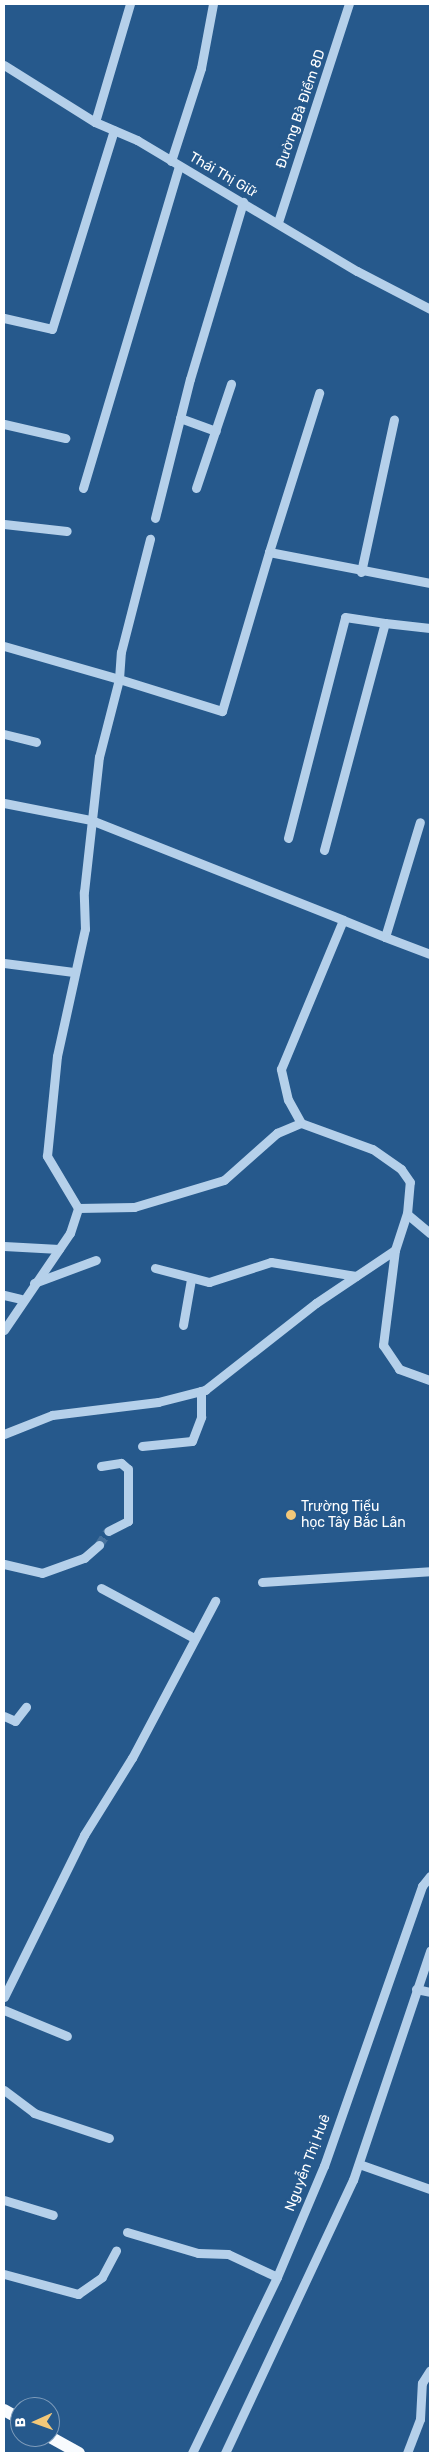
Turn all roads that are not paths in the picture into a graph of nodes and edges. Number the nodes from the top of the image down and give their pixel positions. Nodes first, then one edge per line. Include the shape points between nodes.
1 (130, 4) edge
2 (212, 4) edge
3 (349, 4) edge
4 (4, 65) edge
5 (95, 122) junction
6 (114, 130) junction
7 (175, 164) junction
8 (243, 202) junction
9 (278, 222) junction
10 (430, 309) edge
11 (4, 318) edge
12 (231, 384) dead end
13 (319, 393) dead end
14 (180, 418) junction
15 (394, 420) dead end
16 (4, 424) edge
17 (216, 431) junction
18 (65, 438) dead end
19 (83, 488) dead end
20 (196, 488) dead end
21 (155, 518) dead end
22 (4, 524) edge
23 (66, 531) dead end
24 (150, 539) dead end
25 (269, 552) junction
26 (361, 572) junction
27 (430, 583) edge
28 (385, 623) junction
29 (430, 628) edge
30 (4, 646) edge
31 (119, 679) junction
32 (4, 734) edge
33 (36, 742) dead end
34 (4, 803) edge
35 (91, 820) junction
36 (420, 822) dead end
37 (288, 838) dead end
38 (324, 850) dead end
39 (343, 920) junction
40 (385, 937) junction
41 (430, 954) edge
42 (4, 963) edge
43 (74, 972) junction
44 (301, 1123) junction
45 (78, 1208) junction
46 (407, 1214) junction
47 (430, 1233) edge
48 (4, 1246) edge
49 (60, 1250) junction
50 (395, 1250) junction
51 (96, 1260) dead end
52 (155, 1268) dead end
53 (356, 1276) junction
54 (191, 1279) junction
55 (34, 1283) junction
56 (4, 1295) edge
57 (21, 1299) junction
58 (183, 1325) dead end
59 (4, 1330) edge
60 (430, 1380) edge
61 (201, 1391) junction
62 (4, 1434) edge
63 (142, 1446) dead end
64 (101, 1466) dead end
65 (108, 1531) tunnel mouth
66 (99, 1545) tunnel mouth
67 (4, 1564) edge
68 (430, 1571) edge
69 (262, 1582) dead end
70 (101, 1588) dead end
71 (215, 1601) dead end
72 (192, 1637) junction
73 (26, 1707) dead end
74 (4, 1716) edge
75 (430, 1876) edge
76 (430, 1951) edge
77 (416, 1989) junction
78 (430, 1992) edge
79 (4, 1998) edge
80 (4, 2010) edge
81 (67, 2036) dead end
82 (4, 2090) edge
83 (109, 2138) dead end
84 (359, 2164) junction
85 (430, 2189) edge
86 (4, 2200) edge
87 (53, 2215) dead end
88 (127, 2232) dead end
89 (116, 2251) dead end
90 (4, 2274) edge
91 (277, 2277) junction
92 (430, 2370) edge
93 (60, 2443) edge
94 (78, 2453) edge
95 (192, 2453) edge
96 (225, 2453) edge
97 (407, 2453) edge

1 - 5 street
2 - 7 street via 201,68
3 - 9 street, Đường Bà Điểm 8D
4 - 5 street, Thái Thị Giữ
5 - 6 street, Thái Thị Giữ
6 - 7 street, Thái Thị Giữ
6 - 11 street via 52,329
7 - 8 street, Thái Thị Giữ
7 - 19 street
8 - 9 street, Thái Thị Giữ
8 - 14 street
9 - 10 street, Thái Thị Giữ
12 - 17 street
13 - 25 street
14 - 17 street
14 - 21 street
15 - 26 street
16 - 18 street
17 - 20 street
22 - 23 street
24 - 31 street via 122,652
25 - 26 street
25 - 31 street via 222,711
26 - 27 street
28 - 29 street
28 - 37 street via 345,618
28 - 38 street
30 - 31 street
31 - 35 street via 99,757
32 - 33 street
34 - 35 street
35 - 39 street
35 - 43 street via 85,929
36 - 40 street
39 - 40 street
39 - 44 street via 281,1069 288,1100
40 - 41 street
42 - 43 street
43 - 45 street via 57,1056 47,1156
44 - 45 street via 277,1133 224,1180 134,1207
44 - 46 street via 372,1149 401,1169 410,1182
45 - 49 street via 77,1220
46 - 47 street
46 - 50 street
48 - 49 street
49 - 55 street
50 - 53 street
50 - 60 street via 383,1345 399,1369
51 - 55 street
52 - 54 street
53 - 54 street via 271,1262 208,1282
53 - 61 street
54 - 58 street
55 - 57 street
56 - 57 street
57 - 59 street
61 - 62 street via 158,1402 52,1415
61 - 63 street via 201,1417 192,1442
64 - 65 street via 121,1463 128,1469 128,1522
66 - 67 street via 84,1558 42,1574
68 - 69 street
70 - 72 street
71 - 72 street
72 - 79 street via 132,1758 84,1835
73 - 74 street via 15,1721
75 - 91 street, Nguyễn Thị Huê via 422,1886 324,2166
76 - 77 street
77 - 78 street
77 - 84 street
80 - 81 street
82 - 83 street via 34,2113
84 - 85 street
84 - 96 street
86 - 87 street
88 - 91 street via 198,2253 228,2254
89 - 90 street via 102,2277 78,2294
91 - 95 street, Nguyễn Thị Huê
92 - 97 street via 422,2383 420,2419
93 - 94 main road

